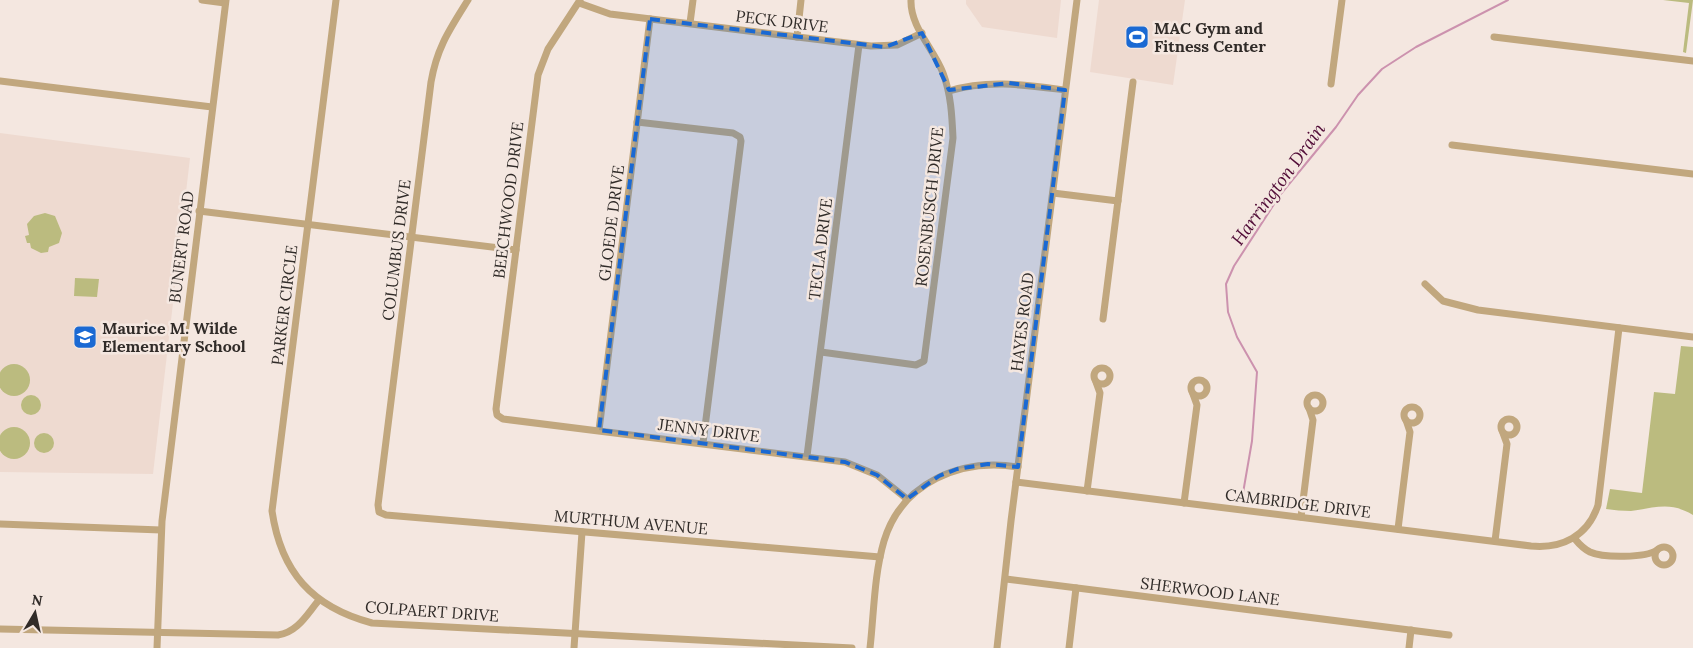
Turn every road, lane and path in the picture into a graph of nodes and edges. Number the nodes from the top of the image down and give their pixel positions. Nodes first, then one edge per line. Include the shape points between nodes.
1 (202, 0) edge
2 (336, 0) edge
3 (468, 0) edge
4 (693, 0) edge
5 (802, 0) edge
6 (911, 0) edge
7 (1077, 0) edge
8 (1342, 0) edge
9 (226, 1) edge
10 (580, 2) edge
11 (650, 19) junction
12 (690, 23) junction
13 (922, 33) junction
14 (797, 37) junction
15 (1494, 38) dead end
16 (859, 45) junction
17 (1693, 61) edge
18 (0, 80) edge
19 (1133, 82) dead end
20 (1331, 84) dead end
21 (1065, 90) junction
22 (949, 91) junction
23 (212, 107) junction
24 (637, 122) junction
25 (1452, 145) dead end
26 (1693, 174) edge
27 (1053, 193) junction
28 (1118, 201) junction
29 (199, 211) junction
30 (308, 224) junction
31 (412, 237) junction
32 (516, 250) junction
33 (1424, 284) dead end
34 (1103, 319) dead end
35 (1619, 328) junction
36 (1693, 337) edge
37 (821, 352) junction
38 (1096, 382) junction
39 (1105, 383) junction
40 (1100, 393) junction
41 (1193, 394) junction
42 (1202, 395) junction
43 (1197, 406) junction
44 (1309, 408) junction
45 (1319, 410) junction
46 (497, 415) joint
47 (1313, 420) junction
48 (1406, 420) junction
49 (1416, 422) junction
50 (599, 430) junction
51 (1410, 432) junction
52 (1503, 433) junction
53 (1513, 434) junction
54 (704, 443) junction
55 (1507, 444) junction
56 (807, 456) junction
57 (1018, 467) junction
58 (1016, 482) junction
59 (1087, 491) junction
60 (907, 500) junction
61 (1184, 503) junction
62 (380, 512) joint
63 (1301, 517) junction
64 (0, 524) edge
65 (1398, 529) junction
66 (161, 530) junction
67 (582, 532) junction
68 (1575, 539) junction
69 (1495, 541) junction
70 (1657, 550) junction
71 (1646, 555) junction
72 (880, 557) junction
73 (1657, 561) junction
74 (1006, 579) junction
75 (1076, 588) junction
76 (319, 600) junction
77 (0, 629) edge
78 (1411, 630) junction
79 (575, 633) junction
80 (158, 634) junction
81 (1449, 634) dead end
82 (158, 648) edge
83 (574, 648) edge
84 (852, 648) edge
85 (870, 648) edge
86 (997, 648) edge
87 (1069, 648) edge
88 (1409, 648) edge

1 - 9 street
2 - 30 street, PARKER CIRCLE
3 - 31 street, COLUMBUS DRIVE via 445,35 434,64
4 - 12 street
5 - 14 street
6 - 13 street, ROSENBUSCH DRIVE via 914,17
7 - 21 street, HAYES ROAD
8 - 20 street
9 - 23 street, BUNERT ROAD
10 - 11 street, PECK DRIVE via 610,14
10 - 32 street, BEECHWOOD DRIVE via 548,49 538,75
11 - 12 street, PECK DRIVE
11 - 24 street, GLOEDE DRIVE
12 - 14 street, PECK DRIVE
13 - 16 street, PECK DRIVE via 897,45
13 - 22 street, ROSENBUSCH DRIVE via 943,72
14 - 16 street, PECK DRIVE
15 - 17 street
16 - 37 street, TECLA DRIVE
18 - 23 street
19 - 28 street
21 - 22 street via 1009,83
21 - 27 street, HAYES ROAD
22 - 37 street, ROSENBUSCH DRIVE via 952,138 922,364
23 - 29 street, BUNERT ROAD
24 - 50 street, GLOEDE DRIVE
24 - 54 street via 733,133 740,137
25 - 26 street
27 - 28 street
27 - 57 street, HAYES ROAD
28 - 34 street
29 - 30 street
29 - 66 street, BUNERT ROAD
30 - 31 street
30 - 76 street, PARKER CIRCLE via 272,511 281,550 288,564 307,590
31 - 32 street
31 - 62 street, COLUMBUS DRIVE via 378,505
32 - 46 street, BEECHWOOD DRIVE
33 - 35 street via 1438,298 1465,308
35 - 36 street
35 - 68 street via 1598,505 1591,521
37 - 56 street, TECLA DRIVE
38 - 39 street
38 - 39 street via 1095,372 1104,368 1110,377
38 - 40 street
39 - 40 street
40 - 59 street
41 - 42 street
41 - 42 street via 1191,386 1199,380 1207,386
41 - 43 street
42 - 43 street
43 - 61 street
44 - 45 street
44 - 45 street via 1308,398 1318,395 1323,401
44 - 47 street
45 - 47 street
46 - 50 street, JENNY DRIVE via 503,419
47 - 63 street
48 - 49 street
48 - 49 street via 1406,410 1415,407 1420,416
48 - 51 street
49 - 51 street
50 - 54 street, JENNY DRIVE
51 - 65 street
52 - 53 street
52 - 53 street via 1502,423 1512,419 1517,428
52 - 55 street
53 - 55 street
54 - 56 street, JENNY DRIVE
55 - 69 street
56 - 60 street, JENNY DRIVE via 865,469
57 - 58 street, HAYES ROAD
57 - 60 street via 988,464 957,469 939,476
58 - 59 street, CAMBRIDGE DRIVE
58 - 74 street, HAYES ROAD
59 - 61 street, CAMBRIDGE DRIVE
60 - 72 street via 889,529
61 - 63 street, CAMBRIDGE DRIVE
62 - 67 street, MURTHUM AVENUE
63 - 65 street, CAMBRIDGE DRIVE
64 - 66 street
65 - 69 street, CAMBRIDGE DRIVE
66 - 80 street, BUNERT ROAD
67 - 72 street, MURTHUM AVENUE
67 - 79 street
68 - 69 street, CAMBRIDGE DRIVE via 1544,547
68 - 71 street via 1596,554
70 - 71 street
70 - 73 street
70 - 73 street via 1665,547 1672,555 1667,564
71 - 73 street
72 - 85 street
74 - 75 street, SHERWOOD LANE
74 - 86 street, HAYES ROAD
75 - 78 street, SHERWOOD LANE
75 - 87 street
76 - 79 street, COLPAERT DRIVE via 346,615 372,623
76 - 80 street via 288,633
77 - 80 street
78 - 81 street, SHERWOOD LANE
78 - 88 street
79 - 83 street
79 - 84 street, COLPAERT DRIVE
80 - 82 street, BUNERT ROAD

